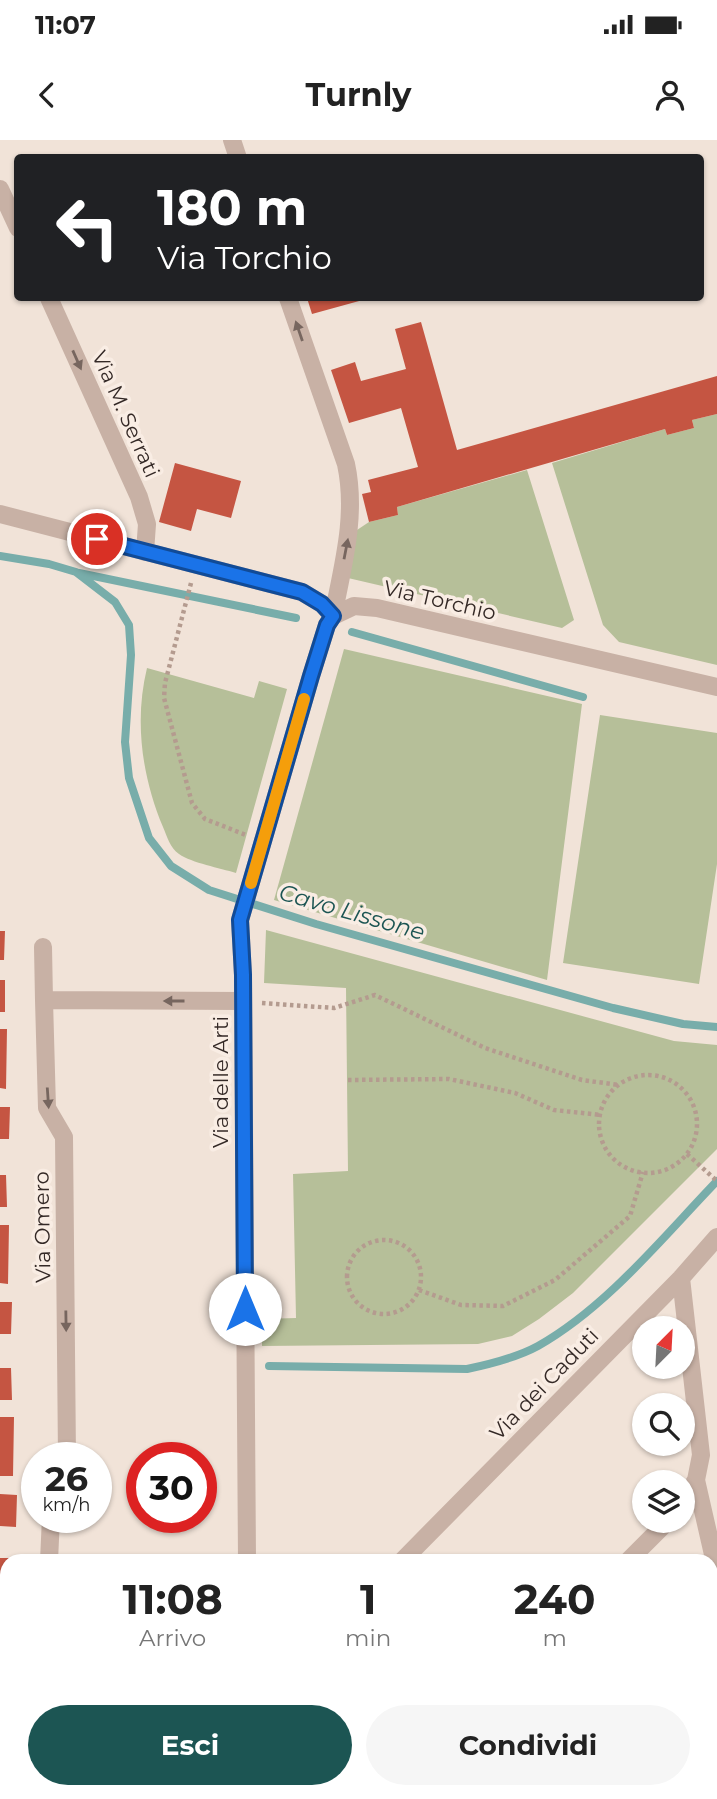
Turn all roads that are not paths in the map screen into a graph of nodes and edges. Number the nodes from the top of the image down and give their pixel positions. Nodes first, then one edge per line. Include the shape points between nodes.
1 (0, 189) edge
2 (14, 219) edge
3 (50, 301) edge
4 (289, 301) edge
5 (0, 514) edge
6 (145, 552) junction
7 (333, 616) junction
8 (717, 687) edge
9 (43, 947) dead end
10 (44, 1000) junction
11 (242, 1001) junction
12 (717, 1237) edge
13 (681, 1278) junction
14 (67, 1442) edge
15 (696, 1480) joint
16 (50, 1533) edge
17 (656, 1533) edge
18 (49, 1554) edge
19 (247, 1554) edge
20 (409, 1554) edge
21 (635, 1554) edge
22 (713, 1554) edge

1 - 2 street
3 -> 6 street, Via M. Serrati via 139,497 148,524
7 -> 4 street, Via delle Arti via 349,532 351,486
5 - 6 street
6 - 7 street via 302,592
7 - 8 street, Via Torchio via 354,606 377,608
7 - 11 street, Via delle Arti via 318,651 240,920
9 - 10 street, Via Omero
11 -> 10 street
10 -> 14 street, Via Omero via 47,1108 64,1136
11 - 19 street, Via delle Arti
12 - 13 street, Via dei Caduti
13 - 15 street via 701,1455
13 - 20 street, Via dei Caduti
15 - 22 street
16 - 18 street
17 - 21 street

